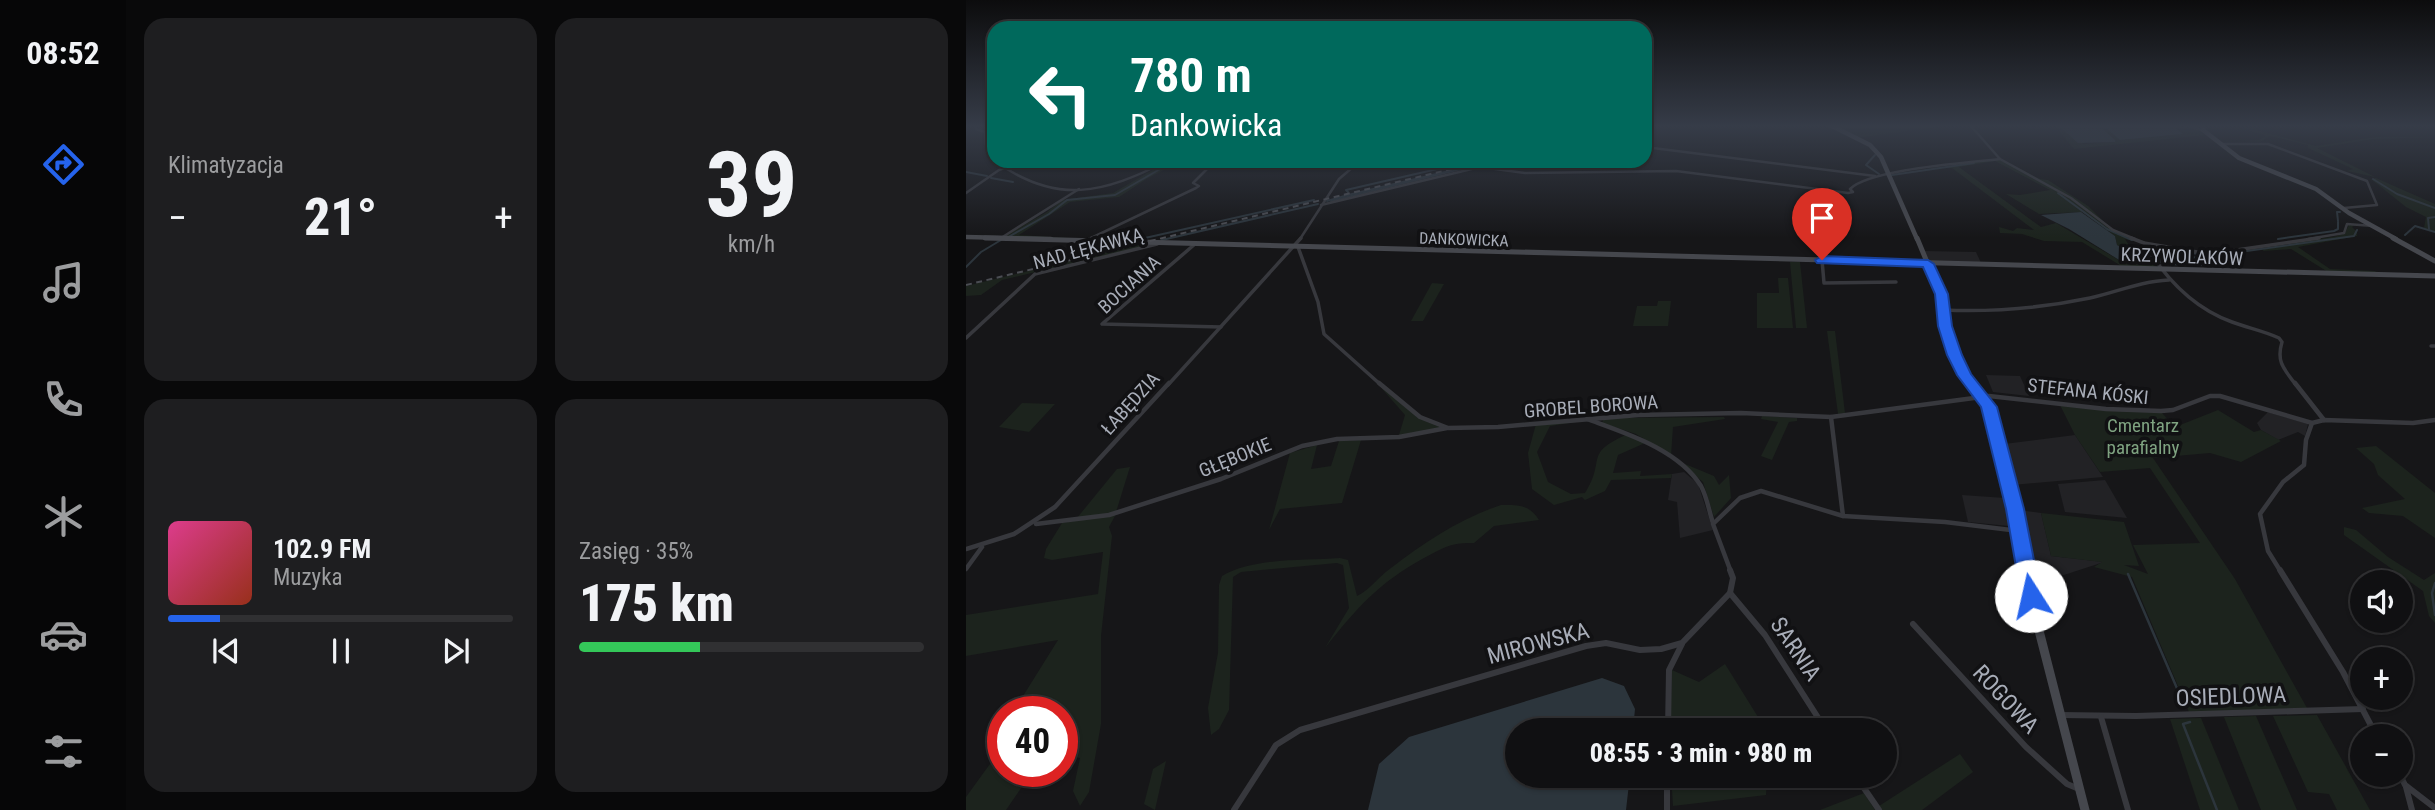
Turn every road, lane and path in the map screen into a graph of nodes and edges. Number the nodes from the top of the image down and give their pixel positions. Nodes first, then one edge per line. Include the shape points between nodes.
1 (1771, 163) edge
2 (1883, 163) edge
3 (1972, 163) edge
4 (2007, 163) edge
5 (2251, 163) edge
6 (2318, 163) edge
7 (1003, 168) joint
8 (1152, 168) edge
9 (1208, 168) edge
10 (1351, 168) edge
11 (1476, 168) edge
12 (1488, 168) edge
13 (1888, 174) junction
14 (1876, 176) junction
15 (1079, 188) junction
16 (966, 193) edge
17 (1321, 205) junction
18 (2344, 208) junction
19 (2374, 226) junction
20 (966, 237) edge
21 (1000, 238) junction
22 (1084, 241) junction
23 (1158, 243) junction
24 (2144, 243) junction
25 (1195, 244) junction
26 (1296, 247) junction
27 (1822, 260) junction
28 (2435, 261) edge
29 (1929, 267) junction
30 (2162, 270) junction
31 (2435, 276) edge
32 (2170, 279) junction
33 (1896, 282) dead end
34 (1944, 310) junction
35 (1222, 327) junction
36 (966, 338) edge
37 (1982, 398) junction
38 (1831, 416) junction
39 (1602, 417) junction
40 (1582, 418) junction
41 (2324, 420) junction
42 (2435, 420) edge
43 (1599, 423) junction
44 (2312, 423) junction
45 (1448, 428) junction
46 (1843, 516) junction
47 (1034, 524) junction
48 (1713, 524) junction
49 (2019, 531) junction
50 (982, 547) junction
51 (966, 549) edge
52 (966, 569) edge
53 (1730, 593) junction
54 (1913, 624) dead end
55 (1682, 643) junction
56 (2350, 687) edge
57 (2350, 709) edge
58 (2060, 715) junction
59 (2101, 716) junction
60 (1668, 718) edge
61 (1818, 718) edge
62 (2406, 787) edge
63 (2408, 787) edge
64 (1667, 788) edge
65 (1864, 788) edge
66 (2079, 789) junction
67 (2435, 808) edge
68 (1234, 810) edge
69 (1667, 810) edge
70 (1879, 810) edge
71 (2085, 810) edge
72 (2128, 810) edge
73 (2412, 810) edge

1 - 14 street
2 - 13 street
3 - 13 street
4 - 24 street via 2071,198 2113,230
5 - 18 street via 2305,184
6 - 18 street via 2370,184 2377,205
7 - 15 street via 1039,185
7 - 16 street
8 - 15 street via 1114,186
9 - 22 street via 1193,183 1199,186 1196,188
10 - 17 street, ŁABĘDZIA
11 - 17 street
12 - 14 street via 1525,173 1676,171 1838,194 1853,192 1854,185
13 - 14 street
13 - 29 street
15 - 21 street, NAD ŁĘKAWKĄ
17 - 26 street, ŁABĘDZIA
18 - 19 street
19 - 24 street via 2347,225 2344,233 2336,235 2208,254
19 - 28 street
20 - 21 street, DANKOWICKA
21 - 22 street, DANKOWICKA
22 - 23 street, DANKOWICKA
23 - 25 street, DANKOWICKA
23 - 36 street, NAD ŁĘKAWKĄ via 1035,274
24 - 30 street
25 - 26 street, DANKOWICKA
25 - 35 street, BOCIANIA via 1102,324
26 - 27 street, DANKOWICKA
26 - 35 street, ŁABĘDZIA
26 - 45 street, GROBEL BOROWA via 1318,302 1324,334 1420,417
27 - 29 street, DANKOWICKA
27 - 33 street via 1824,283
29 - 30 street, KRZYWOLAKÓW
29 - 34 street
30 - 31 street, KRZYWOLAKÓW
30 - 32 street
32 - 34 street via 2050,305
32 - 41 street via 2202,308 2279,338 2280,365
34 - 37 street via 1946,332 1959,366
35 - 47 street, ŁABĘDZIA via 1068,494
37 - 38 street, GROBEL BOROWA
37 - 44 street, STEFANA KÓSKI via 2006,396 2161,411 2220,396
37 - 49 street via 1989,409
38 - 39 street, GROBEL BOROWA
38 - 46 street
39 - 40 street, GROBEL BOROWA
39 - 43 street
40 - 43 street
40 - 45 street, GROBEL BOROWA
41 - 42 street
41 - 44 street
43 - 48 street via 1635,435 1700,484
44 - 56 street via 2304,465 2283,482 2260,513 2268,551
45 - 47 street, GŁĘBOKIE via 1302,446 1195,488 1109,515
46 - 48 street via 1761,491 1747,492 1735,500
46 - 49 street
47 - 50 street, ŁABĘDZIA
48 - 53 street via 1733,578
49 - 58 street
50 - 51 street, ŁABĘDZIA
50 - 52 street
53 - 55 street
53 - 61 street, SARNIA via 1765,635
54 - 66 street, ROGOWA via 2026,747 2067,784
55 - 60 street via 1669,670
55 - 68 street, MIROWSKA via 1640,650 1606,643 1586,646 1300,730 1276,745
57 - 59 street, OSIEDLOWA
58 - 59 street, OSIEDLOWA
58 - 66 street
59 - 72 street
62 - 73 street
63 - 67 street
64 - 69 street
65 - 70 street
66 - 71 street

